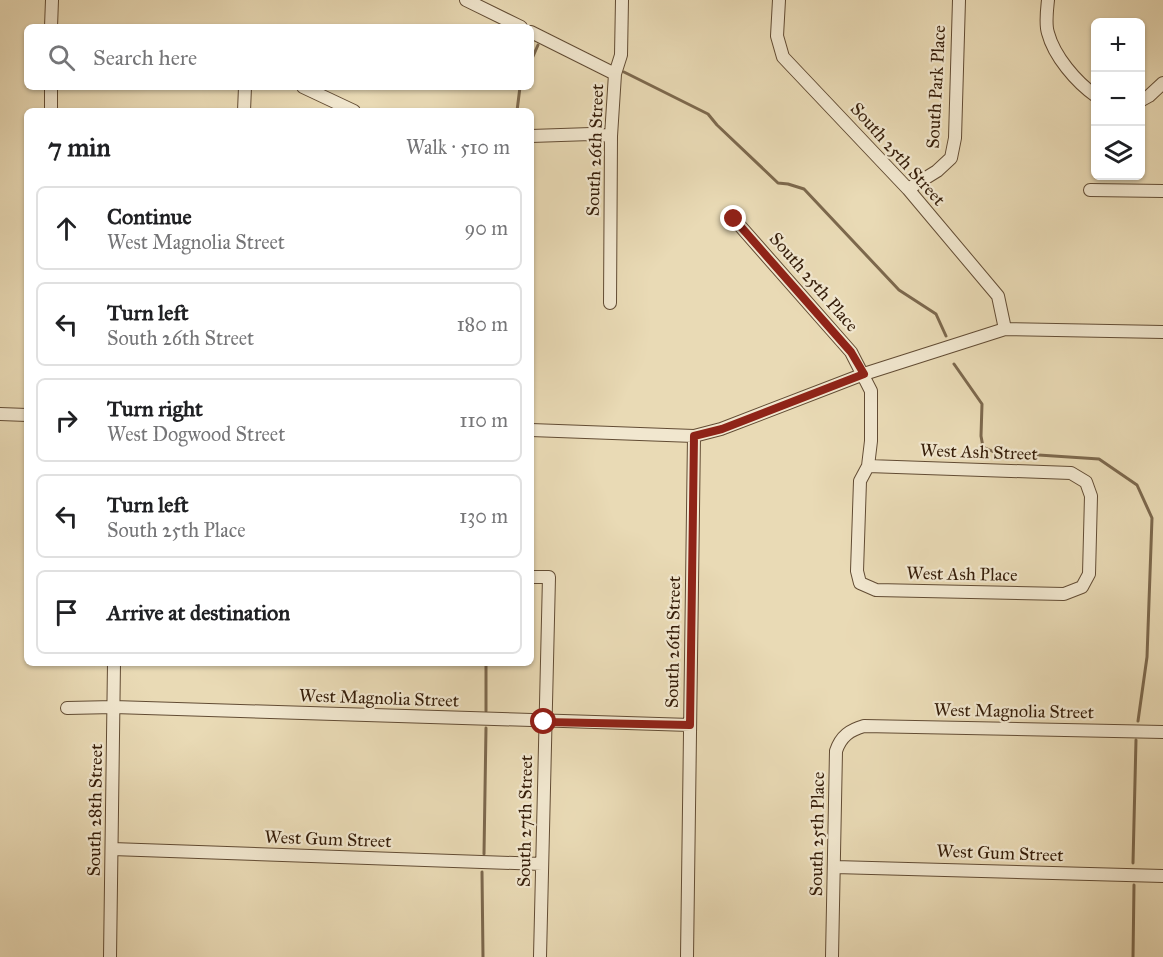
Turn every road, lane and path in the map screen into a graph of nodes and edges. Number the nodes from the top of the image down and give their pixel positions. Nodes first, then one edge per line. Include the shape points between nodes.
1 (52, 0) edge
2 (466, 0) edge
3 (622, 0) edge
4 (779, 0) edge
5 (958, 0) edge
6 (1048, 0) edge
7 (51, 24) edge
8 (515, 24) edge
9 (534, 34) edge
10 (615, 74) junction
11 (1163, 83) edge
12 (51, 90) edge
13 (245, 90) edge
14 (309, 90) edge
15 (1091, 93) edge
16 (1145, 98) edge
17 (51, 108) edge
18 (244, 108) edge
19 (348, 108) edge
20 (534, 136) edge
21 (611, 136) junction
22 (908, 189) junction
23 (1090, 190) dead end
24 (1163, 191) edge
25 (734, 219) dead end
26 (610, 303) dead end
27 (1005, 329) junction
28 (1163, 332) edge
29 (864, 374) junction
30 (0, 414) edge
31 (24, 415) edge
32 (534, 430) edge
33 (694, 436) junction
34 (868, 466) junction
35 (534, 577) edge
36 (860, 582) joint
37 (1064, 594) joint
38 (114, 666) edge
39 (114, 707) junction
40 (67, 708) dead end
41 (544, 722) junction
42 (690, 725) junction
43 (864, 726) joint
44 (1163, 732) edge
45 (112, 849) junction
46 (542, 864) junction
47 (835, 867) junction
48 (1163, 876) edge
49 (110, 957) edge
50 (540, 957) edge
51 (687, 957) edge
52 (832, 957) edge

1 - 7 street
2 - 8 street
3 - 10 street, South 26th Street via 621,55
4 - 22 street, South 25th Street via 777,36 783,57
5 - 22 street, South Park Place via 955,138 951,158
6 - 15 street via 1047,32 1060,57
9 - 10 street
10 - 21 street, South 26th Street
11 - 16 street
12 - 17 street
13 - 18 street
14 - 19 street
20 - 21 street
21 - 26 street, South 26th Street
22 - 27 street, South 25th Street via 998,296
23 - 24 street
25 - 29 street, South 25th Place via 851,352
27 - 28 street
27 - 29 street
29 - 33 street via 722,429
29 - 34 street, South 25th Place via 871,391
30 - 31 street
32 - 33 street
33 - 42 street, South 26th Street
34 - 36 street, South 25th Place via 860,481 856,571
34 - 37 street, West Ash Street via 1071,473 1086,482 1091,496 1089,574 1082,587
35 - 41 street, South 27th Street via 549,577
36 - 37 street, West Ash Place via 876,590
38 - 39 street, South 28th Street
39 - 40 street, West Magnolia Street
39 - 41 street, West Magnolia Street
39 - 45 street, South 28th Street
41 - 42 street, West Magnolia Street
41 - 46 street, South 27th Street
42 - 51 street, South 26th Street
43 - 44 street, West Magnolia Street
43 - 47 street, South 25th Place via 845,734 836,751
45 - 46 street, West Gum Street
45 - 49 street, South 28th Street
46 - 50 street, South 27th Street
47 - 48 street, West Gum Street
47 - 52 street, South 25th Place

